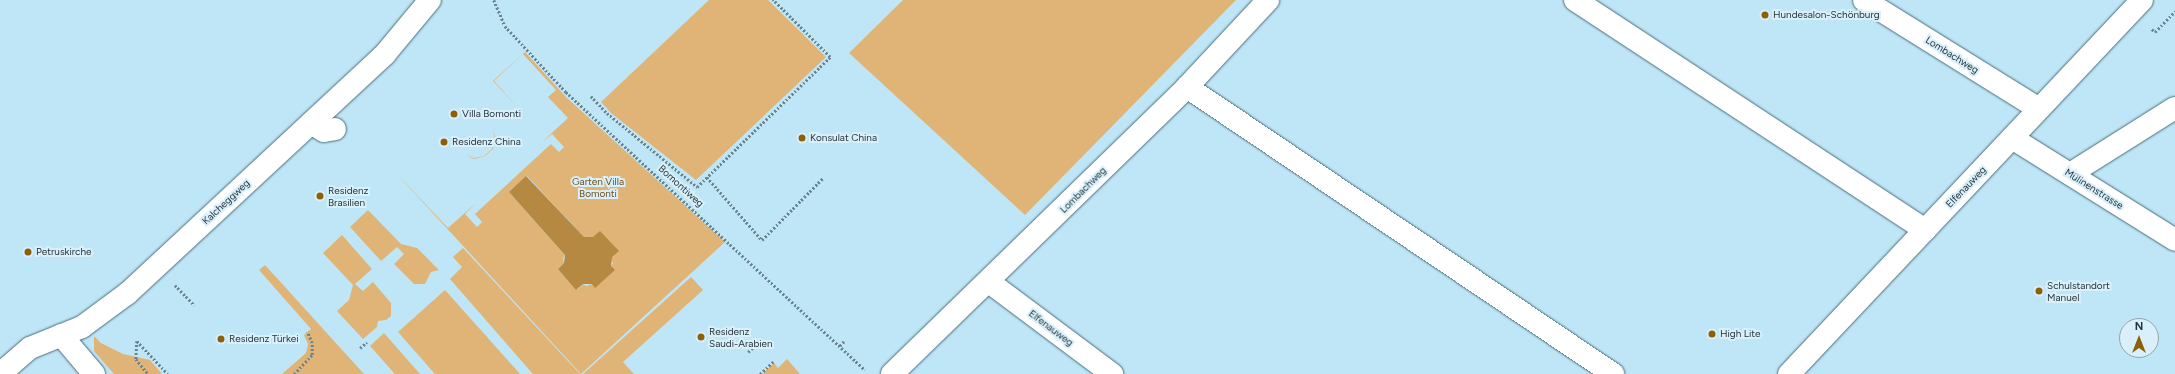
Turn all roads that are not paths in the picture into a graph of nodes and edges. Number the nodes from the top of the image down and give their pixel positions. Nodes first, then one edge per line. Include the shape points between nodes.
1 (430, 0) edge
2 (1268, 0) edge
3 (1575, 0) edge
4 (1864, 0) edge
5 (2142, 0) edge
6 (1187, 87) junction
7 (2175, 108) edge
8 (2039, 109) junction
9 (311, 122) junction
10 (335, 129) dead end
11 (2012, 138) junction
12 (2070, 174) junction
13 (1925, 230) junction
14 (2175, 240) edge
15 (990, 282) junction
16 (61, 336) junction
17 (0, 374) edge
18 (94, 374) edge
19 (892, 374) edge
20 (1112, 374) edge
21 (1613, 374) edge
22 (1789, 374) edge

1 - 9 street, Kalcheggweg via 385,54
2 - 6 street, Lombachweg
3 - 13 street
4 - 8 street, Lombachweg
5 - 8 street, Elfenauweg
6 - 15 street, Lombachweg
6 - 21 street
7 - 12 street
8 - 11 street, Elfenauweg
9 - 10 street via 324,131
9 - 16 street, Kalcheggweg via 128,293 87,324
11 - 12 street, Mülinenstrasse
11 - 13 street, Elfenauweg
12 - 14 street, Mülinenstrasse
13 - 22 street, Elfenauweg
15 - 19 street, Lombachweg
15 - 20 street, Elfenauweg
16 - 17 street, Kalcheggweg via 30,348
16 - 18 street

